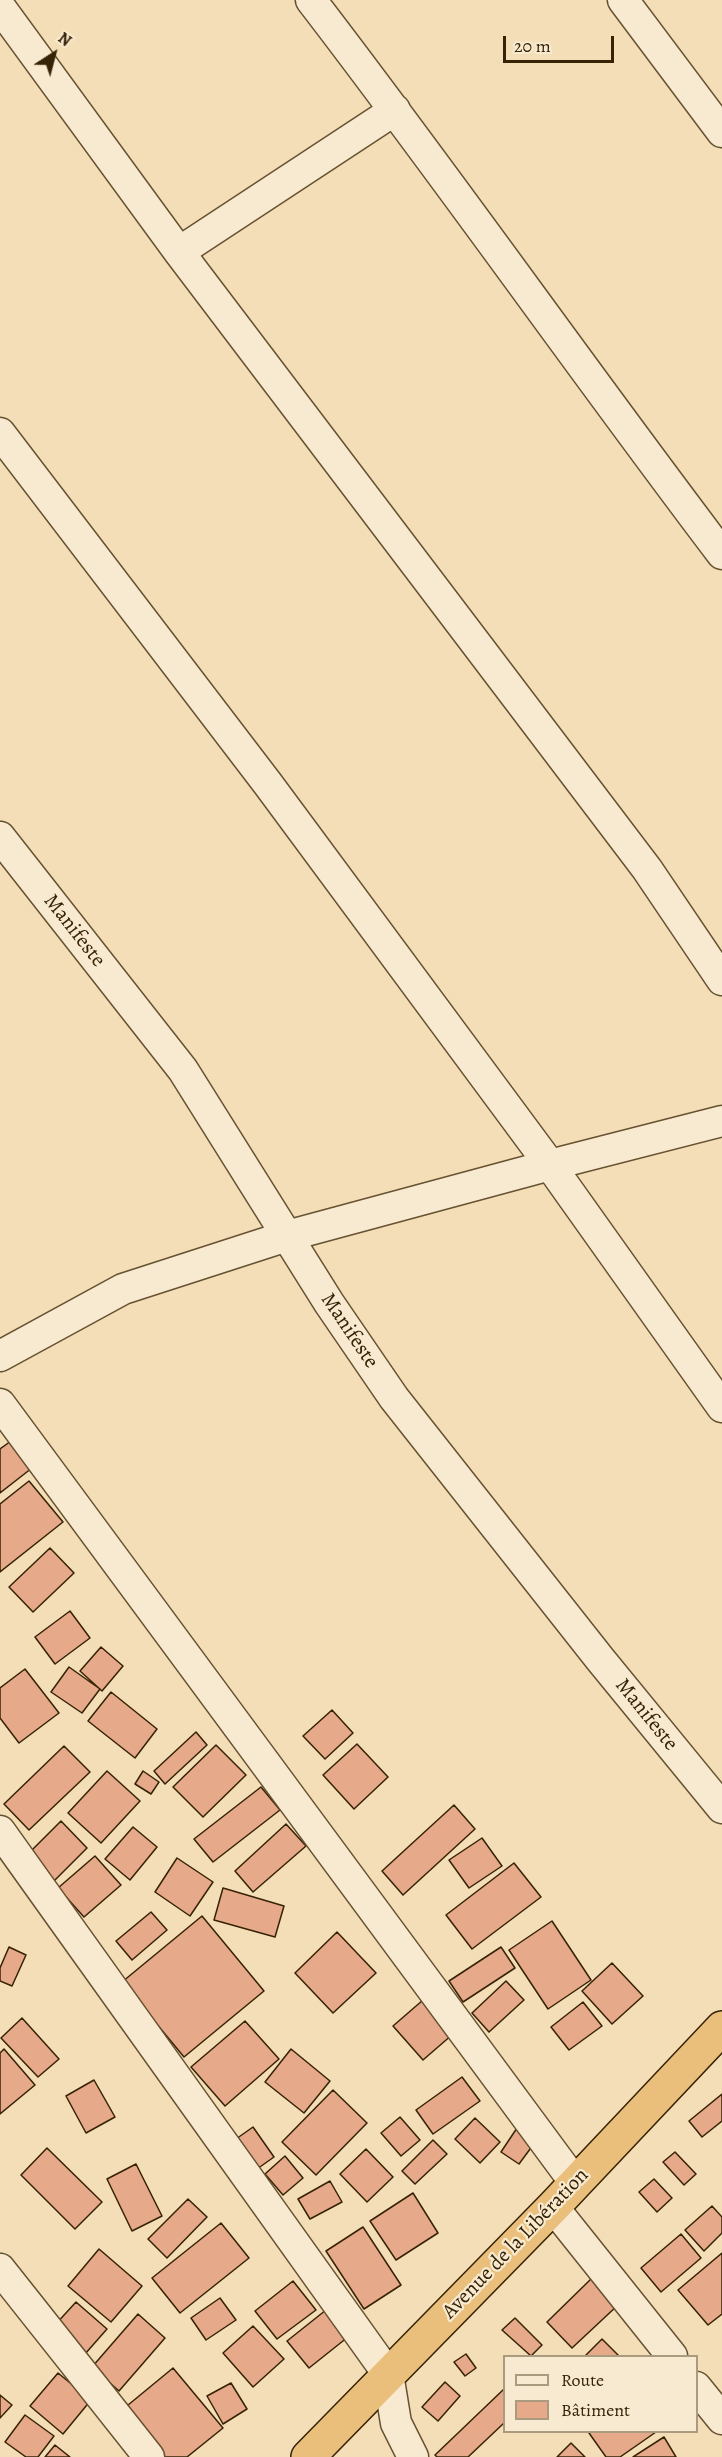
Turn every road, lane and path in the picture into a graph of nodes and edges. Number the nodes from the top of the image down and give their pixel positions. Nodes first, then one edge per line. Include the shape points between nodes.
1 (311, 0) edge
2 (623, 0) edge
3 (0, 7) edge
4 (395, 110) junction
5 (722, 132) edge
6 (179, 252) junction
7 (0, 433) edge
8 (722, 554) edge
9 (0, 837) edge
10 (722, 980) edge
11 (722, 1121) edge
12 (550, 1165) junction
13 (287, 1236) junction
14 (0, 1356) edge
15 (0, 1404) edge
16 (722, 1407) edge
17 (722, 1808) edge
18 (0, 1830) edge
19 (722, 2028) edge
20 (576, 2184) junction
21 (553, 2207) junction
22 (0, 2269) edge
23 (671, 2355) edge
24 (388, 2374) junction
25 (698, 2389) edge
26 (722, 2419) edge
27 (149, 2457) edge
28 (308, 2457) edge
29 (413, 2457) edge

1 - 4 street
2 - 5 street
3 - 6 street
4 - 6 street
4 - 8 street
6 - 10 street via 640,860
7 - 12 street via 268,784
9 - 13 street, Manifeste via 183,1070
11 - 12 street
12 - 13 street
12 - 16 street
13 - 14 street via 123,1289
13 - 17 street, Manifeste via 394,1398
15 - 20 street
18 - 24 street
19 - 20 highway, Avenue de la Libération
20 - 21 highway, Avenue de la Libération
21 - 23 street
21 - 24 highway, Avenue de la Libération
22 - 27 street
24 - 28 highway, Avenue de la Libération
24 - 29 street via 396,2423
25 - 26 street

